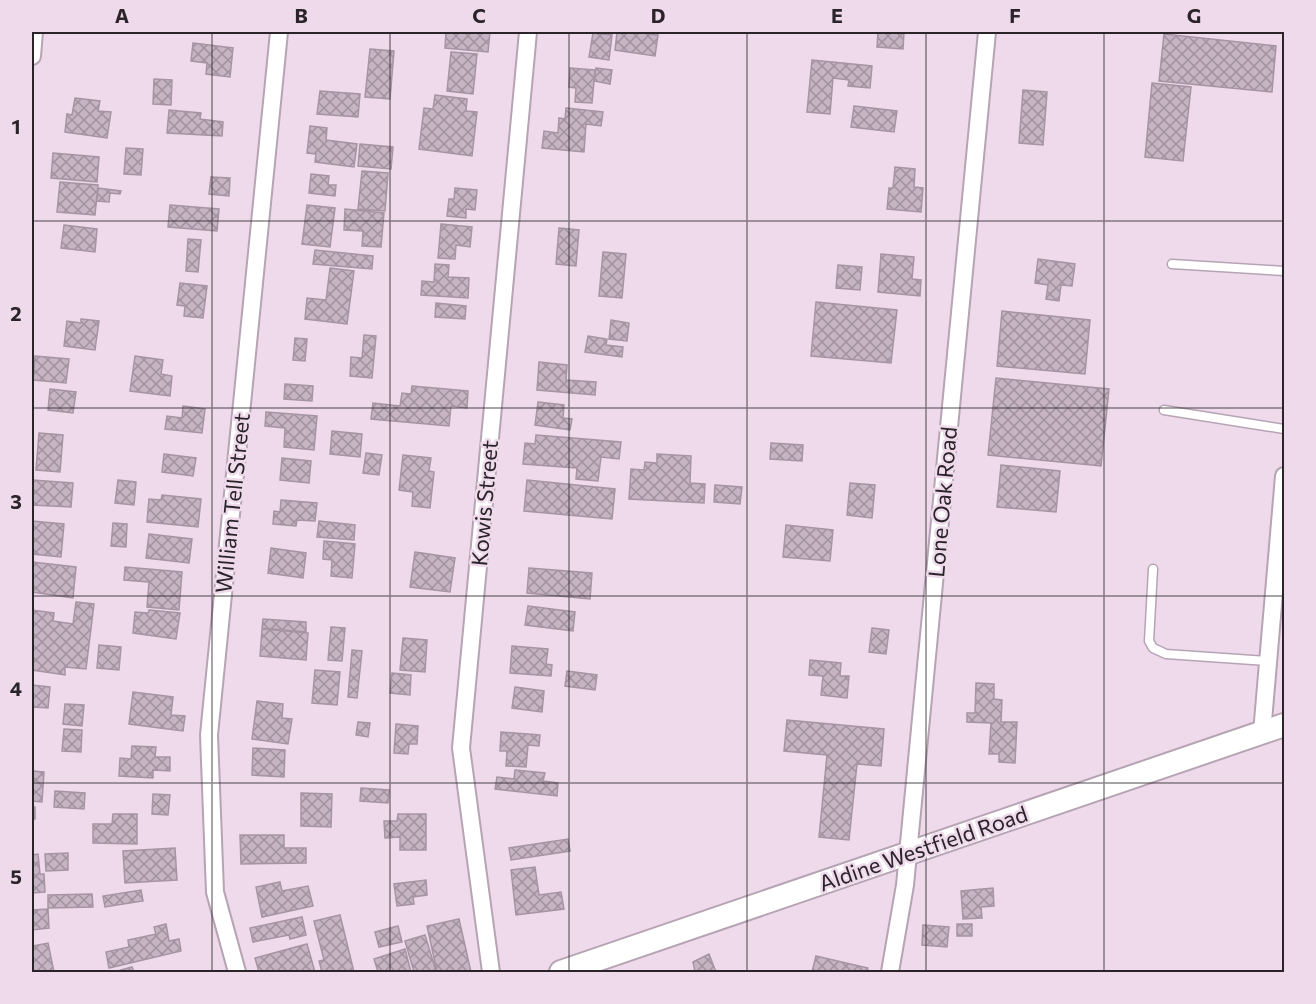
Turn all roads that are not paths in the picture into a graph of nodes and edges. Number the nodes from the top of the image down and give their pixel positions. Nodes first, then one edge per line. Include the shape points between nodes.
1 (34, 32) edge
2 (279, 32) edge
3 (528, 32) edge
4 (987, 32) edge
5 (32, 56) edge
6 (1172, 264) dead end
7 (1284, 271) edge
8 (1164, 410) dead end
9 (1284, 429) edge
10 (1284, 476) edge
11 (1153, 569) dead end
12 (1267, 661) junction
13 (1284, 725) edge
14 (1262, 733) junction
15 (908, 852) junction
16 (237, 972) edge
17 (491, 972) edge
18 (561, 972) edge
19 (890, 972) edge

1 - 5 street
2 - 16 street, William Tell Street via 209,735 215,892
3 - 17 street, Kowis Street via 461,748
4 - 15 street, Lone Oak Road
6 - 7 lane
8 - 9 lane
10 - 12 street
11 - 12 lane via 1149,641 1153,648 1166,654
12 - 14 street
13 - 14 main road, Aldine Westfield Road
14 - 15 main road, Aldine Westfield Road
15 - 18 main road, Aldine Westfield Road
15 - 19 street, Lone Oak Road

